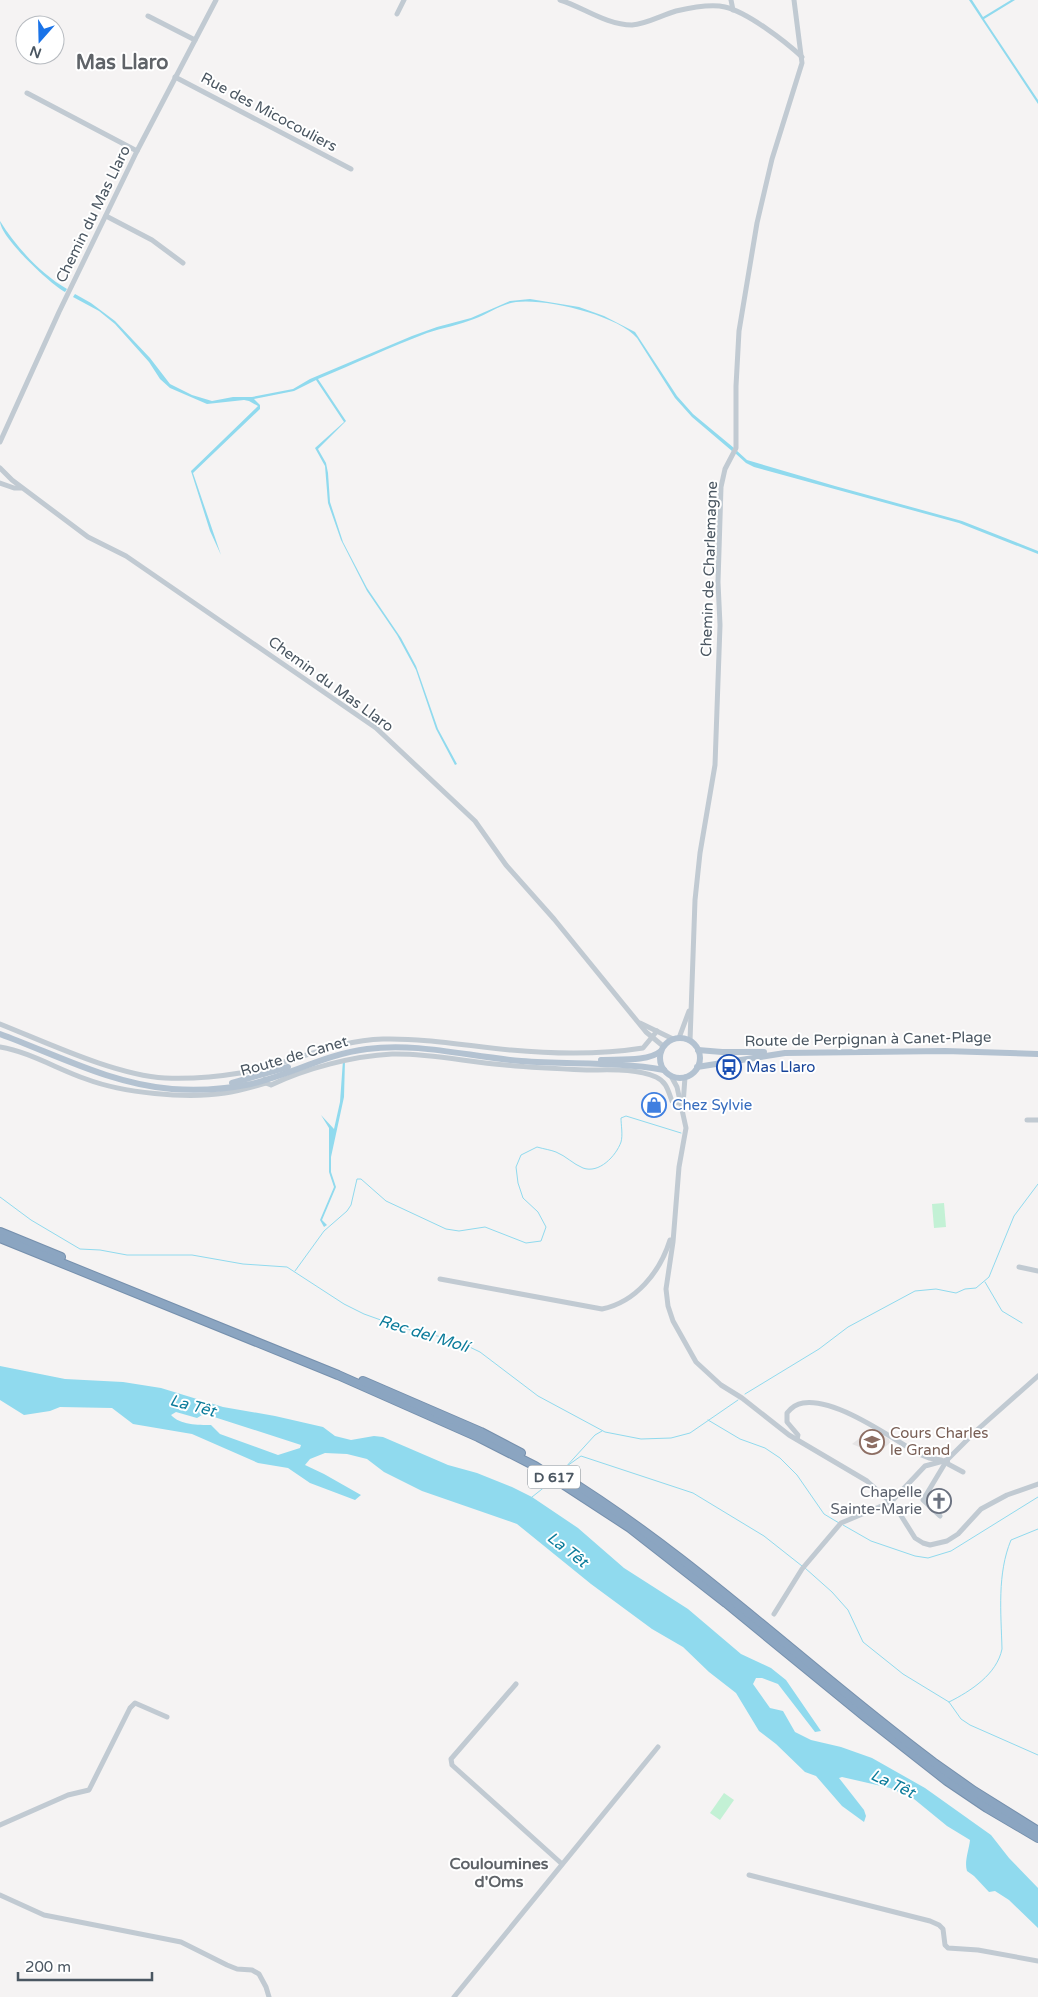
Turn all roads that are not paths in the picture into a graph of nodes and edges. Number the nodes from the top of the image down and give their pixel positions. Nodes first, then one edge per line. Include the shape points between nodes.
1 (216, 0) edge
2 (404, 0) edge
3 (560, 0) edge
4 (731, 0) edge
5 (794, 0) edge
6 (733, 10) junction
7 (397, 14) dead end
8 (148, 16) dead end
9 (195, 40) junction
10 (802, 57) junction
11 (175, 77) junction
12 (28, 93) dead end
13 (137, 151) junction
14 (351, 169) dead end
15 (106, 216) junction
16 (183, 263) dead end
17 (0, 442) edge
18 (0, 468) edge
19 (0, 483) edge
20 (23, 488) junction
21 (691, 998) junction
22 (637, 1021) junction
23 (0, 1024) edge
24 (657, 1031) junction
25 (0, 1033) edge
26 (652, 1036) junction
27 (676, 1038) junction
28 (690, 1041) junction
29 (0, 1047) edge
30 (662, 1049) junction
31 (698, 1050) junction
32 (1038, 1053) edge
33 (698, 1067) junction
34 (664, 1070) junction
35 (671, 1076) junction
36 (685, 1077) junction
37 (266, 1081) junction
38 (682, 1102) junction
39 (1027, 1120) dead end
40 (1038, 1120) edge
41 (674, 1230) junction
42 (0, 1232) edge
43 (0, 1238) edge
44 (1019, 1267) dead end
45 (1038, 1271) edge
46 (440, 1280) dead end
47 (1038, 1376) edge
48 (797, 1439) junction
49 (946, 1460) junction
50 (963, 1472) dead end
51 (1038, 1484) edge
52 (891, 1502) junction
53 (940, 1516) dead end
54 (774, 1614) dead end
55 (516, 1684) dead end
56 (167, 1717) dead end
57 (658, 1747) dead end
58 (0, 1825) edge
59 (1038, 1831) edge
60 (1038, 1838) edge
61 (562, 1864) junction
62 (749, 1875) dead end
63 (0, 1895) edge
64 (1038, 1960) edge
65 (269, 1997) edge
66 (454, 1997) edge

1 - 9 street, Chemin du Mas Llaro
2 - 7 street
3 - 6 street via 632,25 692,8 723,7
4 - 6 street
5 - 10 street, Chemin de Charlemagne
6 - 10 street
8 - 9 street
9 - 11 street, Chemin du Mas Llaro
10 - 21 street, Chemin de Charlemagne via 772,160 750,259 739,331 734,450 721,487 716,765 700,853
11 - 13 street, Chemin du Mas Llaro
11 - 14 street, Rue des Micocouliers
12 - 13 street
13 - 15 street, Chemin du Mas Llaro
15 - 16 street via 152,240
15 - 17 street, Chemin du Mas Llaro
18 - 20 street, Chemin du Mas Llaro
19 - 20 street, Chemin du Mas Llaro
20 - 22 street, Chemin du Mas Llaro via 88,537 126,556 376,728 475,821 506,865
21 - 27 street, Chemin de Charlemagne via 688,1016
21 - 28 street, Chemin de Charlemagne
22 - 24 street
22 - 26 street, Chemin du Mas Llaro
23 - 26 street via 112,1066 164,1078 240,1073 356,1041 428,1041 569,1053 643,1048
24 - 26 street
24 - 27 street
25 - 30 main road, Route de Canet via 113,1074 175,1086 234,1083 330,1053 389,1044 568,1060 647,1058
25 - 37 main road, Route de Canet via 112,1077 155,1087 215,1089
26 - 30 street, Chemin du Mas Llaro
27 - 28 main road
27 - 30 main road
28 - 31 main road
29 - 37 street via 116,1089 223,1094
30 - 34 main road via 660,1061
31 - 32 main road, Route de Perpignan à Canet-Plage via 944,1048
31 - 33 main road
32 - 33 main road, Route de Perpignan à Canet-Plage via 785,1053
33 - 36 main road
34 - 35 main road
34 - 37 main road, Route de Canet via 634,1065 523,1062 389,1048 332,1056
35 - 36 main road
35 - 38 street
36 - 38 street
37 - 38 street via 271,1085 304,1071 348,1061 402,1055 458,1058 506,1066 626,1071 657,1078 668,1088 672,1101
38 - 41 street via 686,1128
39 - 40 street
41 - 46 street via 656,1272 636,1292 615,1306 602,1309
41 - 48 street via 666,1290 668,1306 696,1362 721,1385
42 - 59 highway, D 617 via 392,1393 481,1432 549,1468 652,1536 933,1762
43 - 60 highway, D 617 via 338,1375 536,1466 636,1533 912,1755 980,1804
44 - 45 street
47 - 49 street
48 - 49 street via 798,1435 787,1422 787,1413 801,1403 809,1402 843,1410 919,1454
48 - 52 street via 867,1481
49 - 50 street
49 - 52 street via 925,1466
49 - 53 street via 923,1500
51 - 52 street via 980,1509 958,1534 939,1544 930,1545 915,1538
52 - 54 street via 840,1524 805,1566
55 - 61 street via 451,1759 452,1765
56 - 58 street via 135,1703 89,1790
57 - 61 street
61 - 66 street
62 - 64 street via 930,1921 944,1929 948,1948
63 - 65 street via 44,1915 181,1942 227,1965 259,1974

